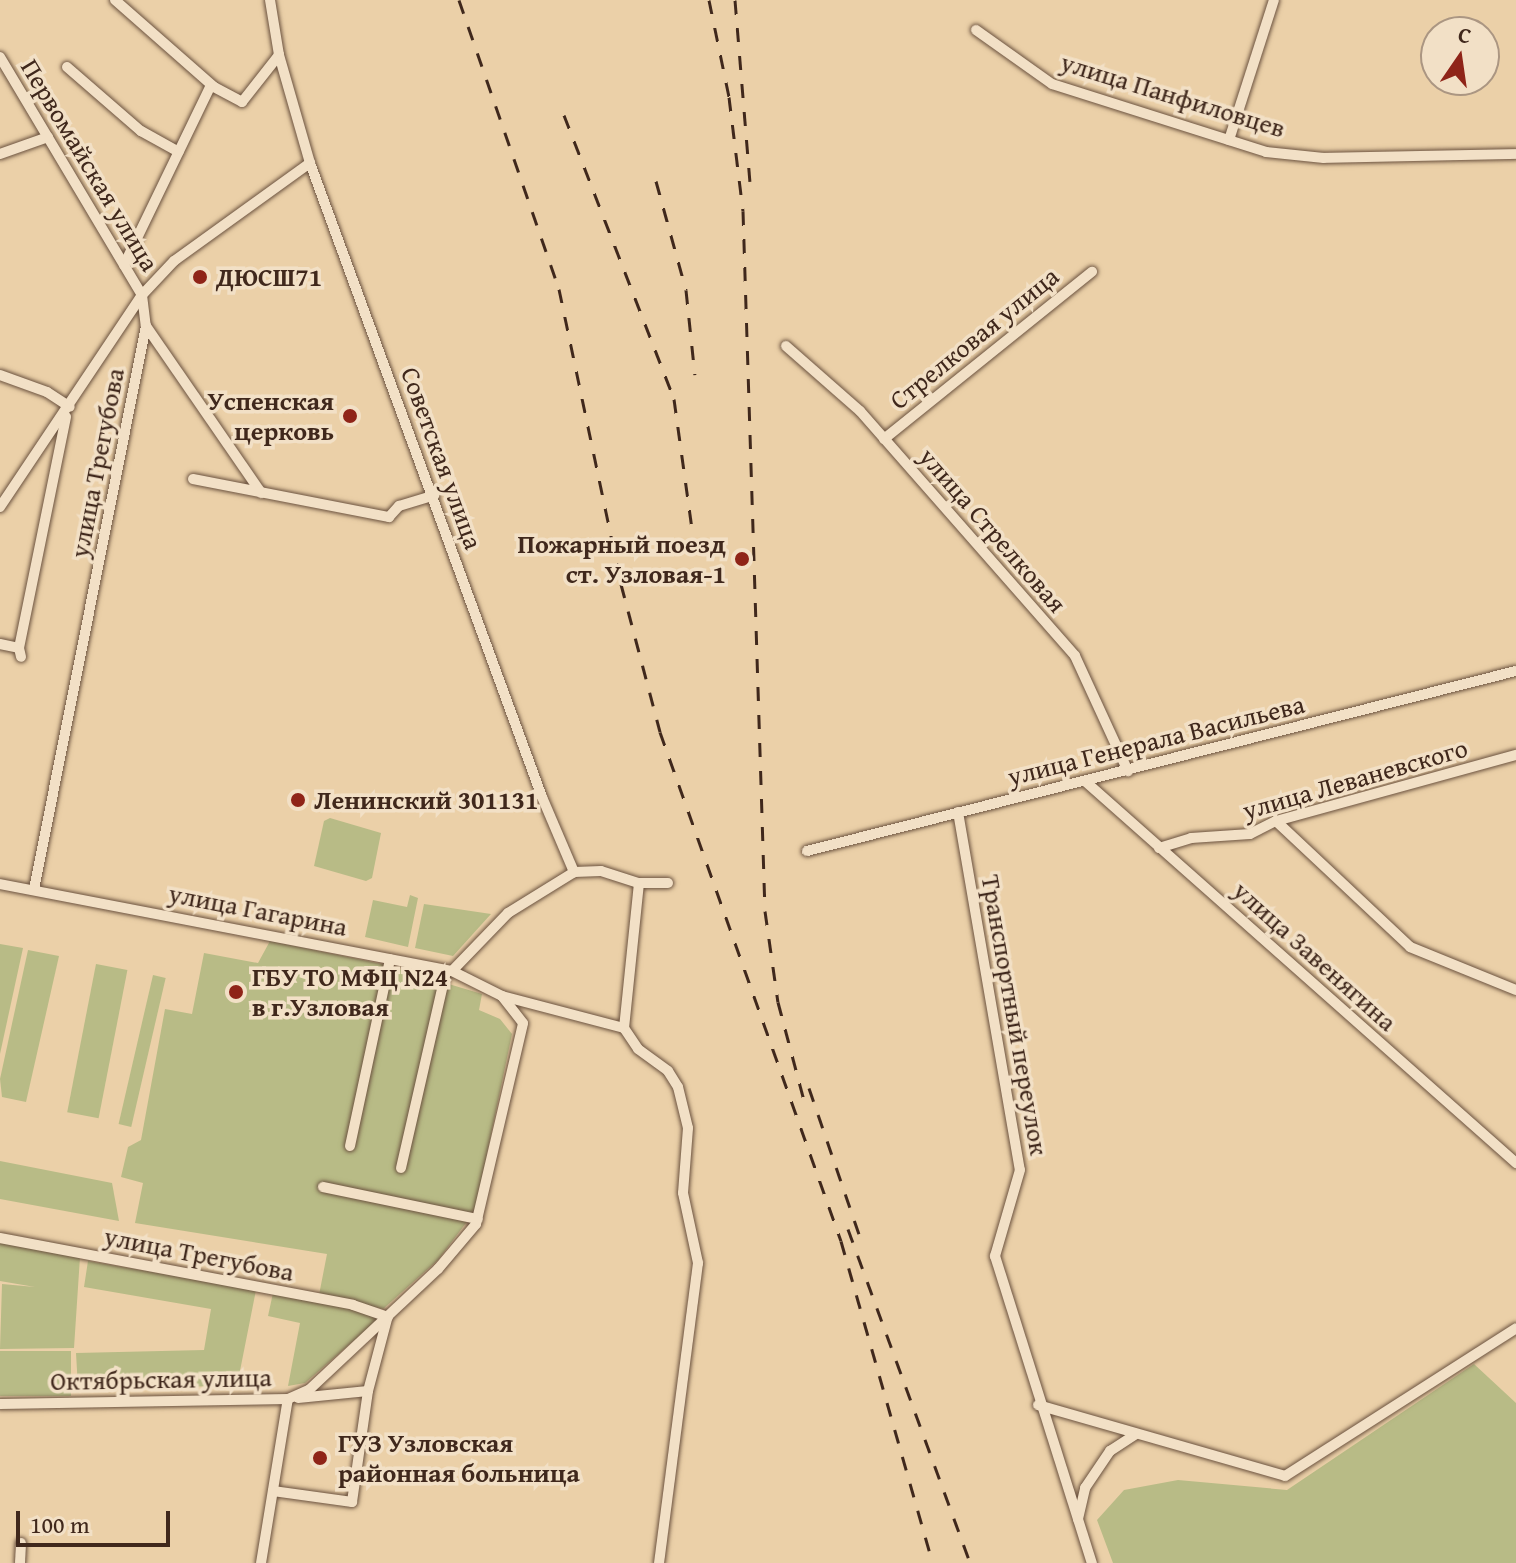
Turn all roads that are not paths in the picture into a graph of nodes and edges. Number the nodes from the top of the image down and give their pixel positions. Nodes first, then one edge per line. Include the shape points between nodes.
1 (115, 0) edge
2 (270, 0) edge
3 (1274, 0) edge
4 (976, 30) dead end
5 (279, 55) junction
6 (0, 57) edge
7 (67, 67) dead end
8 (211, 85) junction
9 (48, 137) junction
10 (1229, 140) junction
11 (179, 152) junction
12 (0, 154) edge
13 (1516, 154) edge
14 (310, 163) junction
15 (124, 265) junction
16 (1092, 272) dead end
17 (142, 295) junction
18 (146, 326) junction
19 (786, 346) dead end
20 (0, 375) edge
21 (69, 409) junction
22 (884, 439) junction
23 (193, 479) dead end
24 (261, 493) junction
25 (434, 495) junction
26 (0, 507) edge
27 (0, 644) edge
28 (1516, 671) edge
29 (1516, 755) edge
30 (1128, 771) junction
31 (1086, 782) junction
32 (958, 812) junction
33 (1276, 821) junction
34 (1159, 848) junction
35 (807, 851) dead end
36 (574, 872) junction
37 (639, 883) junction
38 (668, 883) dead end
39 (0, 884) edge
40 (34, 889) junction
41 (390, 959) junction
42 (449, 971) junction
43 (1516, 990) edge
44 (502, 996) junction
45 (624, 1028) junction
46 (350, 1146) dead end
47 (1516, 1163) edge
48 (401, 1168) dead end
49 (323, 1187) dead end
50 (478, 1219) junction
51 (0, 1238) edge
52 (388, 1317) junction
53 (1516, 1328) edge
54 (368, 1391) junction
55 (288, 1399) junction
56 (0, 1404) edge
57 (1038, 1405) junction
58 (1135, 1435) junction
59 (273, 1491) junction
60 (1078, 1525) junction
61 (21, 1543) dead end
62 (20, 1563) edge
63 (261, 1563) edge
64 (659, 1563) edge
65 (1092, 1563) edge

1 - 8 street
2 - 5 street, Советская улица
3 - 10 street
4 - 10 street, улица Панфиловцев via 1052,84
5 - 8 street via 242,102
5 - 14 street, Советская улица
6 - 9 street, Первомайская улица
7 - 11 street via 141,131
8 - 11 street
9 - 12 street
9 - 15 street, Первомайская улица
10 - 13 street, улица Панфиловцев via 1266,152 1324,158
11 - 15 street
14 - 17 street via 174,261
14 - 25 street, Советская улица
15 - 17 street, Первомайская улица
16 - 22 street, Стрелковая улица
17 - 18 street, улица Трегубова
17 - 21 street, улица Трегубова
18 - 24 street
18 - 40 street, улица Трегубова
19 - 22 street, улица Стрелковая
20 - 21 street via 47,392
21 - 26 street, улица Трегубова
21 - 27 street via 20,653
22 - 30 street, улица Стрелковая via 1075,656
23 - 24 street
24 - 25 street via 389,517 399,506
25 - 36 street, Советская улица via 545,807
28 - 30 street, улица Генерала Васильева
29 - 33 street, улица Леваневского
30 - 31 street, улица Генерала Васильева
31 - 32 street, улица Генерала Васильева
31 - 34 street, улица Завенягина
32 - 35 street, улица Генерала Васильева
32 - 57 street, Транспортный переулок via 1020,1170 995,1256
33 - 34 street, улица Леваневского via 1250,834 1191,838
33 - 43 street via 1410,947
34 - 47 street, улица Завенягина
36 - 37 street via 601,871
36 - 42 street via 508,913
37 - 38 street
37 - 45 street
39 - 40 street, улица Гагарина
40 - 41 street, улица Гагарина
41 - 42 street, улица Гагарина
41 - 46 street
42 - 44 street, улица Гагарина
42 - 48 street
44 - 45 street, улица Гагарина
44 - 50 street via 523,1023
45 - 64 street via 678,1087 688,1128 683,1193 698,1263
49 - 50 street
50 - 52 street, Октябрьская улица via 438,1269
51 - 52 street, улица Трегубова via 353,1305
52 - 54 street
52 - 55 street, Октябрьская улица via 310,1389
53 - 58 street via 1285,1476
54 - 55 street
54 - 59 street via 350,1505
55 - 56 street, Октябрьская улица
55 - 59 street
57 - 58 street
57 - 60 street, Транспортный переулок
58 - 60 street via 1110,1451 1085,1488
59 - 63 street
60 - 65 street, Транспортный переулок
61 - 62 street

